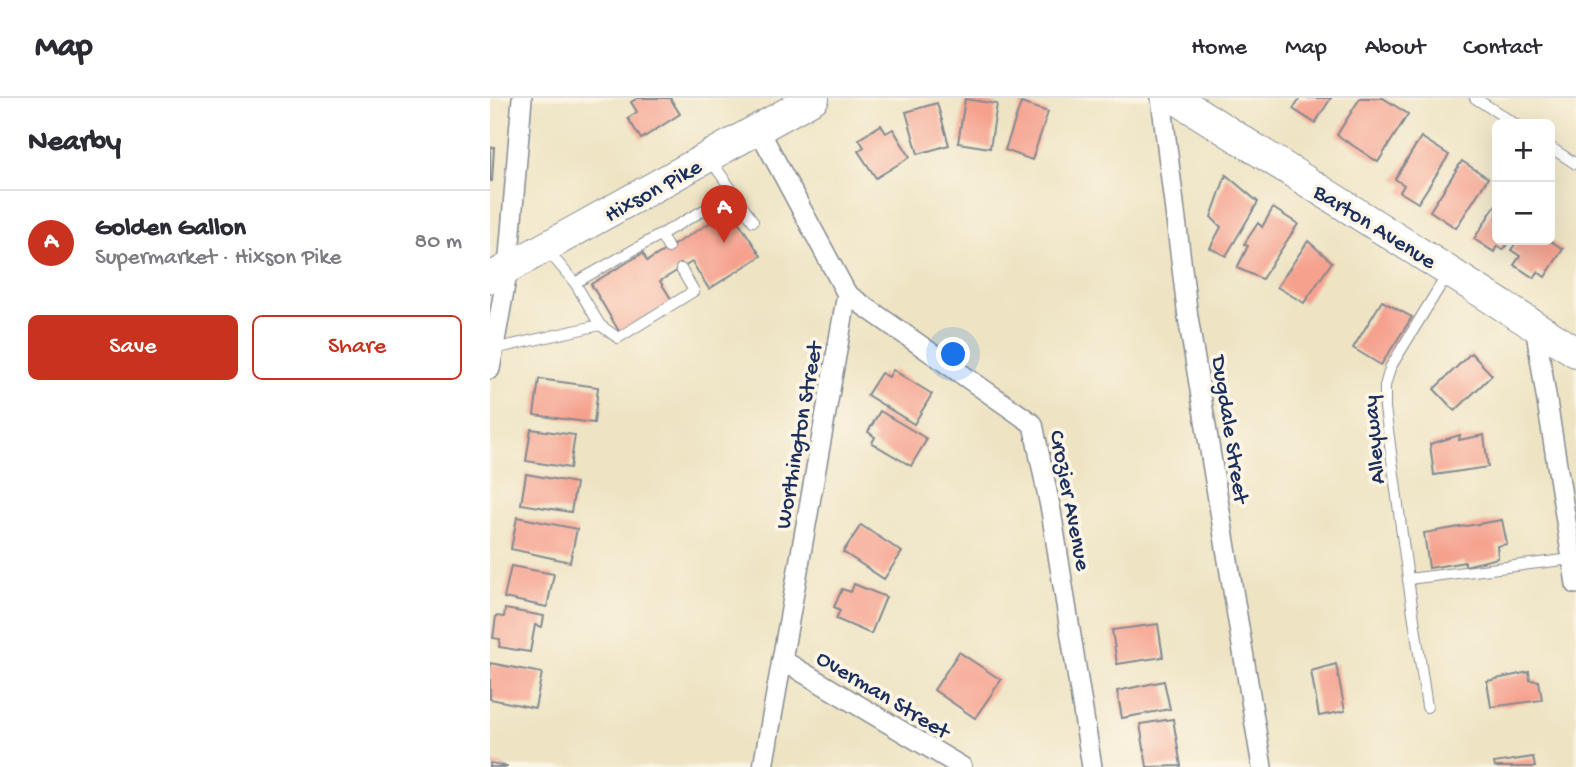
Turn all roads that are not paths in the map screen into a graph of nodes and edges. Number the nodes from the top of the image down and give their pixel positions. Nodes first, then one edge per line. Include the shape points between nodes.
1 (522, 98) edge
2 (814, 98) edge
3 (1161, 98) edge
4 (1175, 98) edge
5 (1475, 98) edge
6 (1507, 119) edge
7 (759, 130) junction
8 (1555, 150) edge
9 (709, 158) junction
10 (1576, 164) edge
11 (734, 193) junction
12 (753, 221) dead end
13 (661, 235) junction
14 (545, 247) junction
15 (668, 248) dead end
16 (681, 270) dead end
17 (1449, 271) junction
18 (499, 273) edge
19 (575, 283) junction
20 (847, 294) junction
21 (600, 325) junction
22 (1535, 326) junction
23 (494, 349) junction
24 (1576, 352) edge
25 (490, 369) edge
26 (1572, 559) junction
27 (1408, 579) junction
28 (1576, 584) edge
29 (782, 660) junction
30 (1427, 708) dead end
31 (763, 767) edge
32 (962, 767) edge
33 (1093, 767) edge
34 (1262, 767) edge

1 - 18 street
2 - 7 main road, Hixson Pike
3 - 34 street, Dugdale Street via 1188,317
4 - 17 main road, Barton Avenue
5 - 6 lane
7 - 9 main road, Hixson Pike
7 - 20 street
8 - 10 lane
9 - 11 lane
9 - 14 main road, Hixson Pike
11 - 12 lane
11 - 13 lane
13 - 15 lane
13 - 19 lane via 617,264
14 - 18 main road, Hixson Pike
14 - 19 lane
16 - 21 lane via 694,292 618,338
17 - 22 main road, Barton Avenue
17 - 27 lane, Alleyway via 1390,368 1385,386
18 - 23 street
19 - 21 lane
20 - 29 street, Worthington Street
20 - 33 street, Crozier Avenue via 1033,424
21 - 23 lane
22 - 24 main road, Barton Avenue
22 - 26 street
23 - 25 street
26 - 27 lane
26 - 28 street
27 - 30 lane, Alleyway
29 - 31 street, Worthington Street
29 - 32 street, Overman Street

